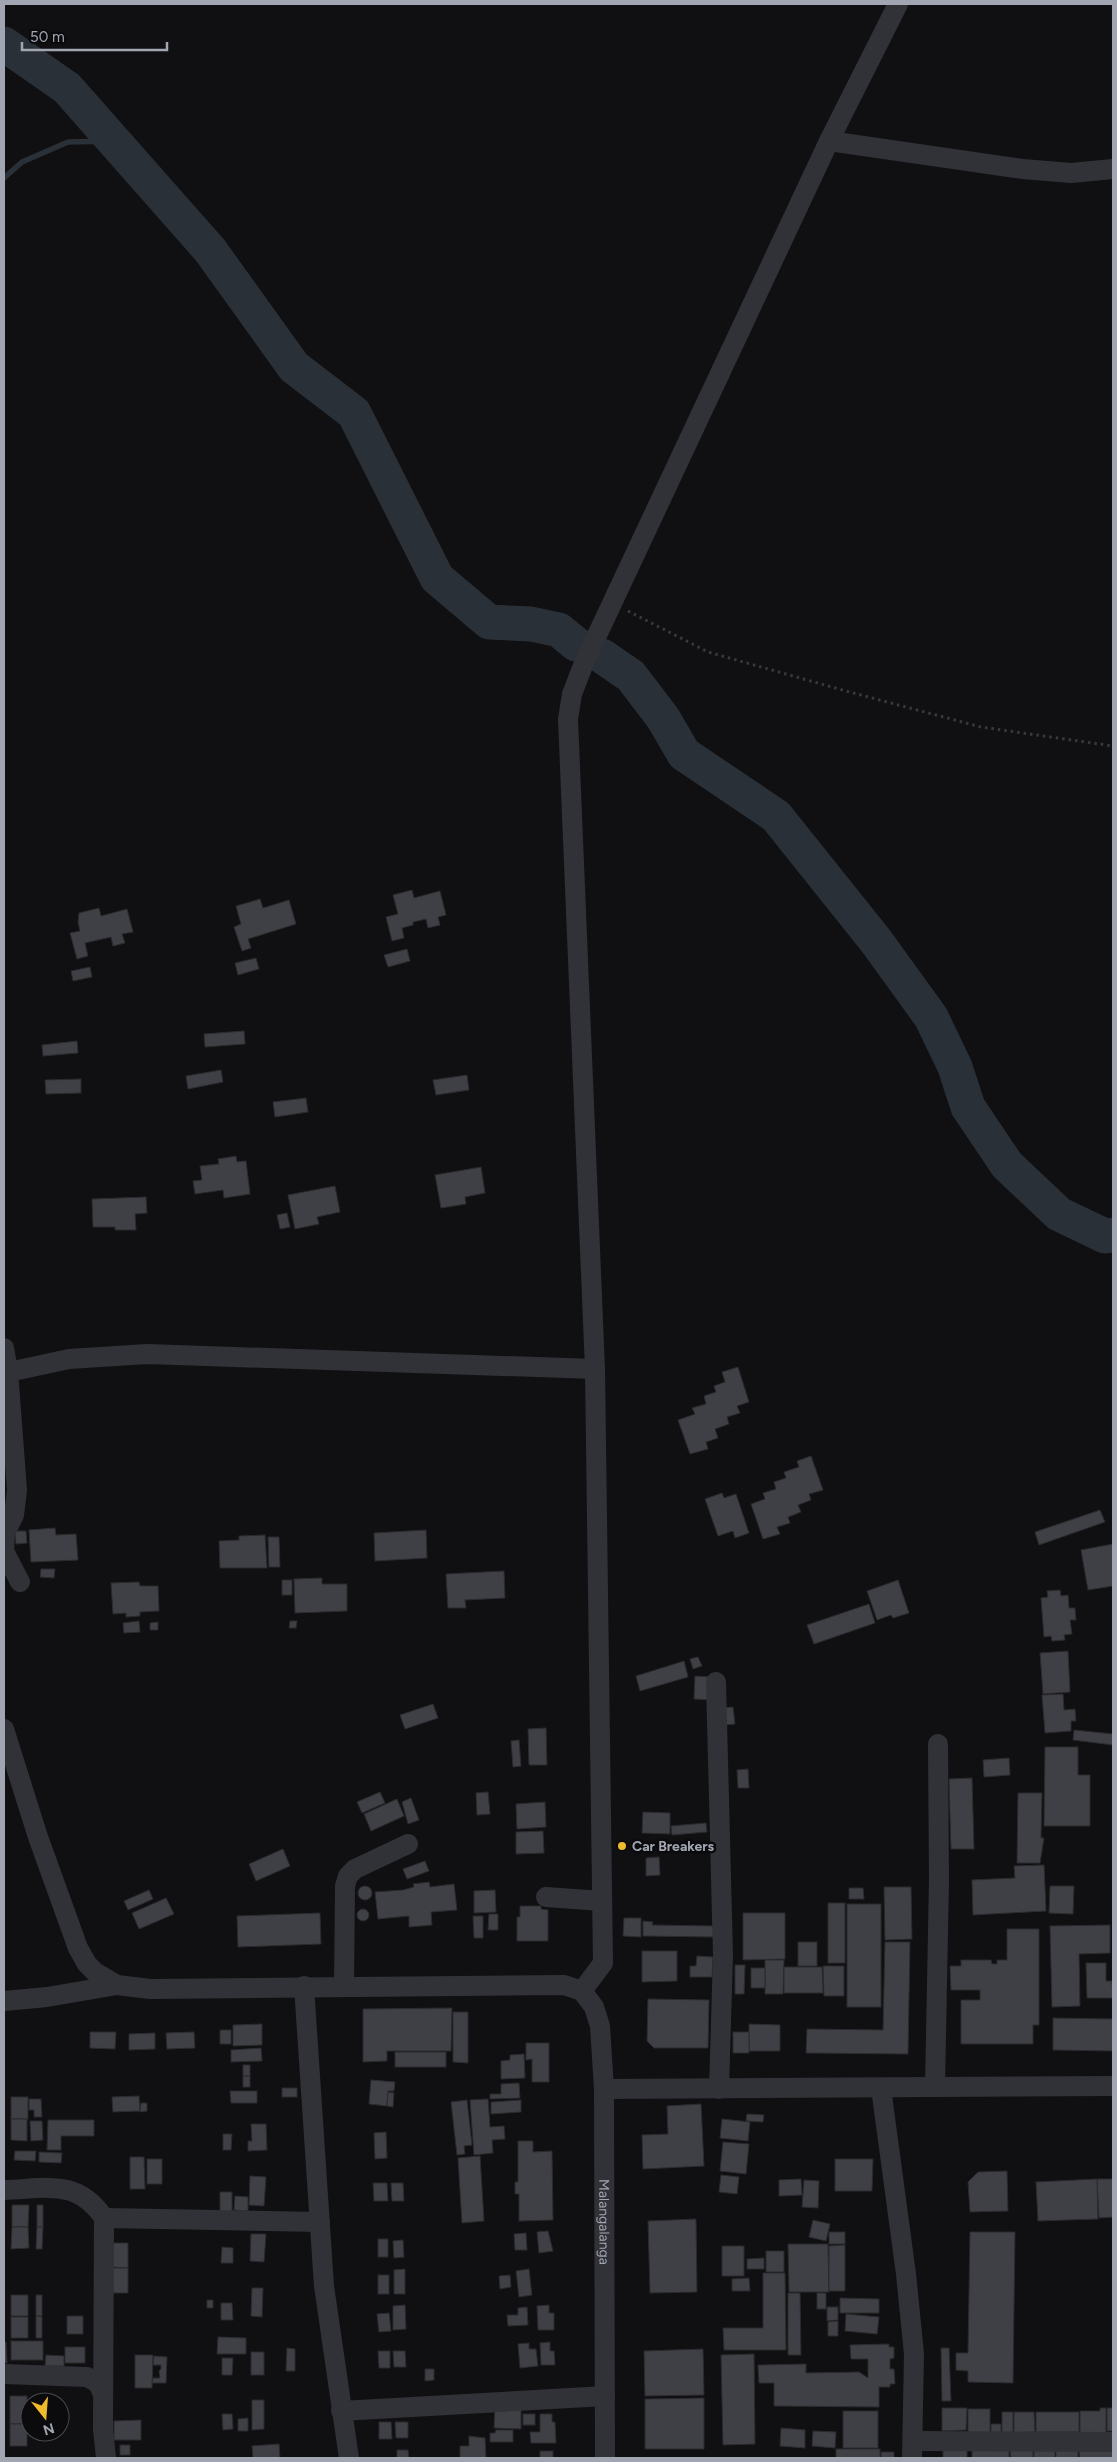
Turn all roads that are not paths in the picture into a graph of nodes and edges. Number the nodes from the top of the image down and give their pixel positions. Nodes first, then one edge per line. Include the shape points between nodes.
1 (898, 4) edge
2 (829, 140) junction
3 (1113, 170) edge
4 (4, 1348) edge
5 (594, 1369) junction
6 (6, 1372) edge
7 (20, 1582) dead end
8 (716, 1682) dead end
9 (4, 1729) edge
10 (938, 1744) dead end
11 (408, 1844) dead end
12 (546, 1897) dead end
13 (602, 1901) junction
14 (117, 1985) junction
15 (304, 1986) junction
16 (344, 1986) junction
17 (582, 1991) junction
18 (4, 2001) edge
19 (1113, 2086) edge
20 (935, 2087) junction
21 (881, 2088) junction
22 (604, 2089) junction
23 (719, 2089) junction
24 (4, 2190) edge
25 (104, 2218) junction
26 (320, 2222) junction
27 (4, 2374) edge
28 (103, 2394) junction
29 (604, 2396) junction
30 (341, 2411) junction
31 (1113, 2442) edge
32 (913, 2450) edge
33 (106, 2458) edge
34 (348, 2458) edge
35 (605, 2458) edge

1 - 2 street
2 - 3 street via 1024,169 1071,173
2 - 5 street via 572,694 568,719
4 - 6 street
5 - 6 street via 147,1354 69,1359
5 - 13 street
6 - 7 street via 17,1490 14,1515 5,1533 4,1551
8 - 23 street via 723,1955
9 - 14 street via 78,1948 95,1972
10 - 20 street
11 - 16 street via 355,1869 348,1876 345,1886
12 - 13 street
13 - 17 street via 603,1963
14 - 15 street via 150,1989
14 - 18 street
15 - 16 street
15 - 26 street
16 - 17 street via 564,1985
17 - 22 street, Malangalanga via 594,2007 600,2026
19 - 20 street
20 - 21 street
21 - 23 street
21 - 32 street via 914,2354
22 - 23 street
22 - 29 street, Malangalanga
24 - 25 street via 62,2188 80,2193 95,2204
25 - 26 street
25 - 28 street
26 - 30 street via 324,2286
27 - 28 street via 87,2377 98,2383
28 - 33 street via 102,2429
29 - 30 street
29 - 35 street, Malangalanga
30 - 34 street
31 - 32 street

